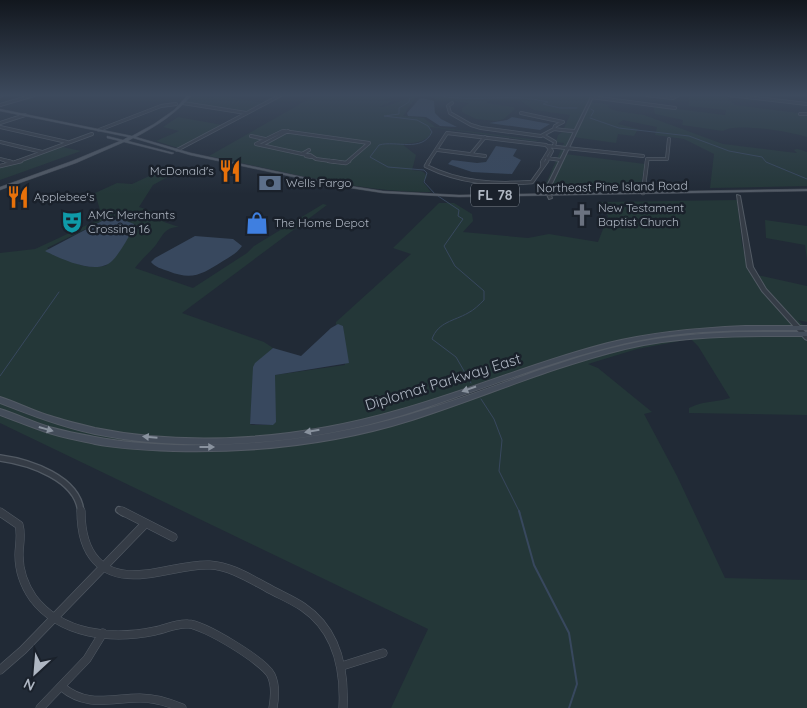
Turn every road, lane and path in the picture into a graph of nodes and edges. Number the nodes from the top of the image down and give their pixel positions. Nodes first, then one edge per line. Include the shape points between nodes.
1 (5, 128) edge
2 (66, 128) edge
3 (89, 128) edge
4 (104, 128) edge
5 (142, 128) edge
6 (146, 128) edge
7 (219, 128) edge
8 (490, 128) edge
9 (575, 128) edge
10 (554, 129) joint
11 (99, 130) junction
12 (288, 131) junction
13 (573, 131) junction
14 (92, 134) junction
15 (543, 135) junction
16 (129, 136) junction
17 (251, 136) dead end
18 (326, 136) junction
19 (485, 137) junction
20 (265, 139) junction
21 (669, 139) dead end
22 (121, 140) junction
23 (319, 141) dead end
24 (0, 142) edge
25 (68, 142) junction
26 (134, 143) junction
27 (112, 146) junction
28 (262, 146) junction
29 (554, 146) junction
30 (567, 147) junction
31 (177, 150) junction
32 (309, 150) dead end
33 (438, 150) junction
34 (549, 150) junction
35 (42, 152) junction
36 (471, 154) junction
37 (305, 156) junction
38 (485, 156) dead end
39 (643, 156) dead end
40 (547, 157) junction
41 (0, 159) edge
42 (561, 159) junction
43 (11, 162) junction
44 (0, 166) edge
45 (37, 173) junction
46 (297, 179) junction
47 (336, 185) junction
48 (0, 187) edge
49 (807, 190) edge
50 (643, 193) junction
51 (807, 194) edge
52 (549, 196) junction
53 (738, 196) junction
54 (433, 197) junction
55 (805, 332) edge
56 (0, 400) edge
57 (0, 412) edge
58 (230, 443) junction
59 (0, 458) edge
60 (119, 510) dead end
61 (0, 512) edge
62 (145, 524) junction
63 (173, 537) dead end
64 (103, 566) junction
65 (54, 618) junction
66 (103, 633) junction
67 (383, 653) dead end
68 (342, 666) junction
69 (0, 670) edge
70 (62, 687) junction
71 (40, 708) edge
72 (182, 708) edge
73 (273, 708) edge
74 (343, 708) edge

1 - 25 street
2 - 14 main road, FL 78
3 - 11 main road, FL 78
4 - 11 street
5 - 16 main road
6 - 16 main road
7 - 31 street
8 - 15 street
9 - 13 street
10 - 13 street
10 - 15 street
11 - 16 main road, FL 78
12 - 18 street
12 - 20 street via 280,131
12 - 28 street
13 - 30 street
14 - 22 main road, FL 78
14 - 25 street
15 - 29 street via 555,142
16 - 22 main road
16 - 31 main road, Northeast Pine Island Road / FL 78
17 - 20 street
18 - 23 street
18 - 37 street via 369,143 346,163
19 - 33 street via 448,133 440,140
19 - 34 street
19 - 36 street
20 - 28 street via 256,144
21 - 50 street via 667,159 647,159
22 - 26 main road, Northeast Pine Island Road / FL 78
22 - 27 main road
22 - 45 main road
24 - 35 street
25 - 35 street
26 - 27 main road
26 - 46 main road, Northeast Pine Island Road / FL 78
27 - 45 main road
28 - 37 street
29 - 30 street
29 - 34 street
30 - 39 street
30 - 42 street
31 - 47 main road, Northeast Pine Island Road / FL 78
32 - 37 street
33 - 36 street
33 - 40 street via 426,166 464,180 499,184 532,182
34 - 40 street
35 - 43 street
36 - 38 street
40 - 42 street
41 - 43 street
42 - 52 street via 546,190
43 - 44 street
45 - 48 main road
45 - 48 main road
46 - 47 main road
46 - 54 main road, Northeast Pine Island Road / FL 78 via 373,194
47 - 54 main road, Northeast Pine Island Road / FL 78
49 - 50 main road, Northeast Pine Island Road / FL 78
50 - 52 main road, Northeast Pine Island Road / FL 78
51 - 53 main road, Northeast Pine Island Road / FL 78
52 - 53 main road, Northeast Pine Island Road / FL 78
52 - 54 main road, Northeast Pine Island Road / FL 78
52 - 54 main road, Northeast Pine Island Road / FL 78 via 448,200
53 - 55 street via 750,267 764,290
55 - 58 main road, Diplomat Parkway East via 684,335 575,358 426,412 288,443
58 -> 56 main road, Diplomat Parkway East via 106,432 55,421
57 -> 58 main road, Diplomat Parkway East via 51,430 106,442 146,446
59 - 64 street via 27,464 72,490 80,504 82,538 89,552
60 - 62 street
61 - 65 street via 18,525 21,536 19,565 25,585 33,598
62 - 63 street
62 - 64 street
64 - 65 street
64 - 68 street via 136,574 155,574 203,565 235,571 314,615 333,641
65 - 66 street via 82,630
65 - 69 street
66 - 70 street via 87,659
66 - 73 street via 138,634 183,624 199,627 264,665 274,679
67 - 68 street
68 - 74 street
70 - 71 street
70 - 72 street via 73,696 88,701 153,698

